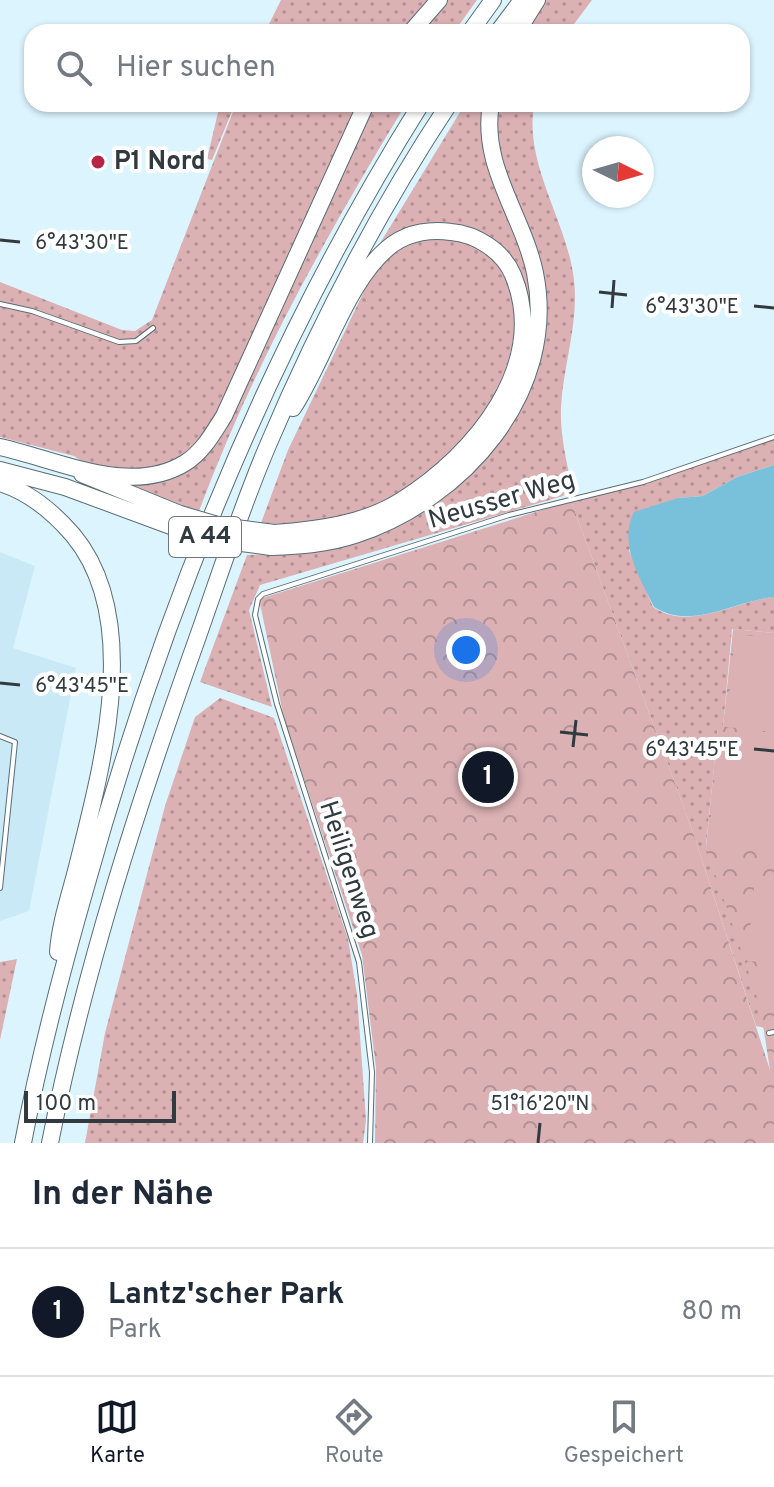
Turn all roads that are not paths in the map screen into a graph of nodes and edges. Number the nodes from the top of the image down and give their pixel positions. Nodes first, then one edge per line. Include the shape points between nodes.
1 (439, 0) edge
2 (493, 0) edge
3 (522, 0) edge
4 (537, 0) edge
5 (418, 24) edge
6 (476, 24) edge
7 (504, 24) edge
8 (522, 24) edge
9 (362, 112) edge
10 (416, 112) edge
11 (444, 112) edge
12 (491, 112) edge
13 (0, 304) edge
14 (153, 328) dead end
15 (774, 437) edge
16 (267, 446) junction
17 (0, 447) edge
18 (62, 465) junction
19 (0, 470) edge
20 (0, 483) edge
21 (178, 521) junction
22 (273, 540) junction
23 (255, 615) joint
24 (0, 736) edge
25 (0, 888) edge
26 (55, 999) junction
27 (23, 1143) edge
28 (50, 1143) edge
29 (370, 1143) edge

1 - 5 highway
2 - 6 highway
3 - 7 highway
4 - 8 highway
9 - 18 highway via 224,416 205,445 187,463 140,477
10 - 26 highway, A 44 via 355,213 234,464 130,738
11 - 16 highway, A 44 via 375,224
12 - 22 highway via 497,176 528,251 538,296 536,341 521,393 486,448 432,498 354,536 302,546
13 - 14 lane via 119,342 136,341
15 - 23 lane, Neusser Weg via 643,482 509,515 263,594
16 - 22 highway via 312,379 367,272 395,242 436,230 459,232 484,242 510,269 523,307 519,352 502,399 473,441 399,503 339,525
16 - 28 highway, A 44 via 147,775 80,1006
17 - 18 highway
18 - 21 highway
19 - 21 highway
20 - 26 highway via 55,514 87,553 108,608 111,667 105,732 59,945
21 - 22 highway, bridge via 218,540
23 - 29 lane, Heiligenweg via 299,787 359,962 372,1072
24 - 25 lane via 15,742
26 - 27 highway, A 44

